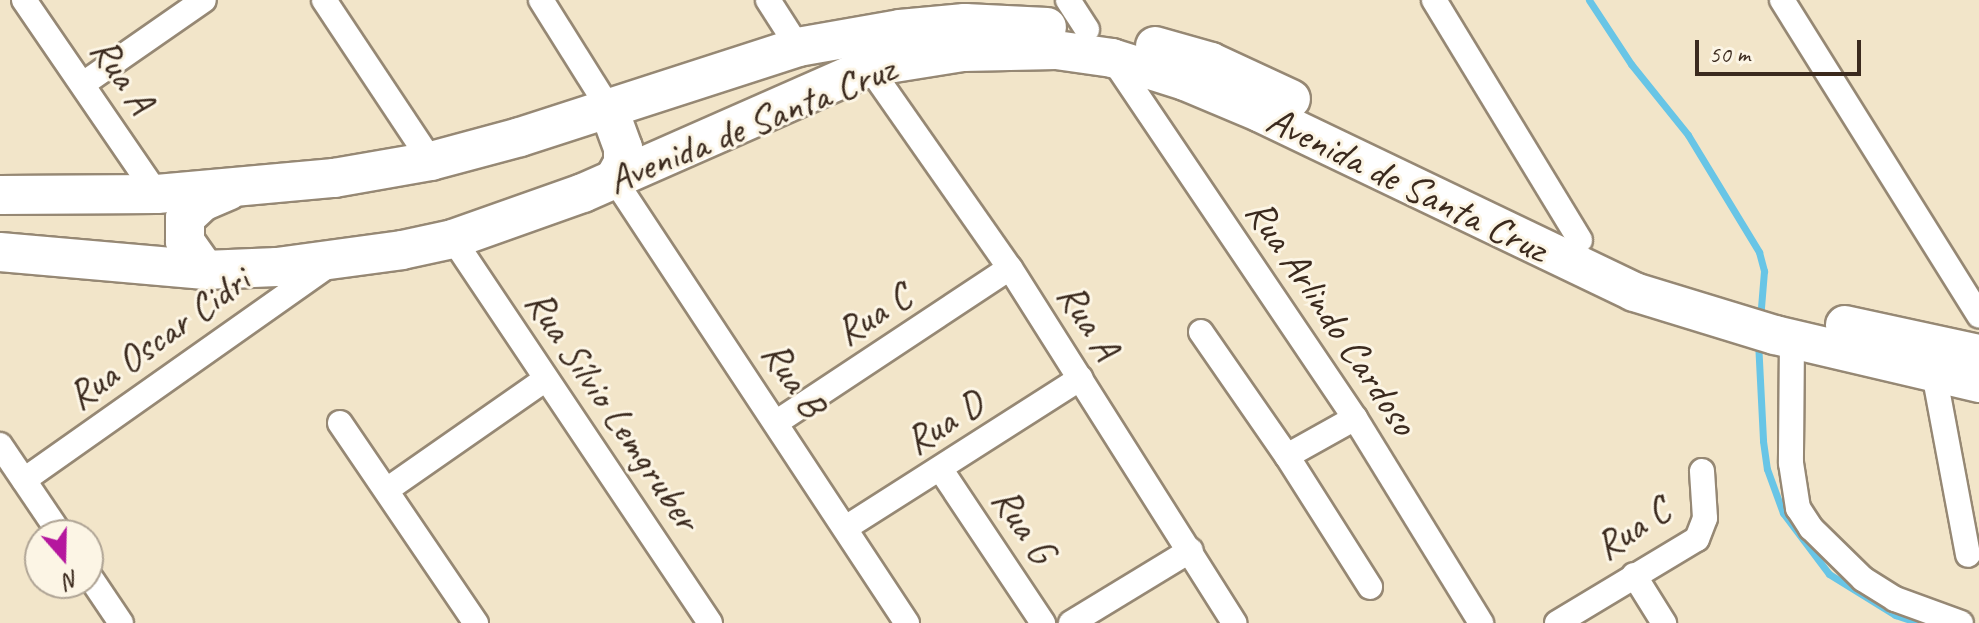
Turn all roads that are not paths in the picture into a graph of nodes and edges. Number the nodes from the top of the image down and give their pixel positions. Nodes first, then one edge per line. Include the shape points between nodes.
1 (24, 0) edge
2 (324, 0) edge
3 (541, 0) edge
4 (768, 0) edge
5 (1434, 0) edge
6 (1782, 0) edge
7 (191, 3) edge
8 (1078, 14) edge
9 (798, 47) junction
10 (1112, 58) junction
11 (869, 67) junction
12 (83, 84) junction
13 (608, 107) junction
14 (431, 161) junction
15 (614, 179) junction
16 (234, 188) junction
17 (157, 194) junction
18 (0, 195) edge
19 (453, 239) junction
20 (1580, 240) junction
21 (0, 252) edge
22 (338, 260) junction
23 (1010, 268) junction
24 (205, 270) junction
25 (1979, 315) edge
26 (1763, 321) junction
27 (1201, 332) dead end
28 (1979, 354) edge
29 (1934, 373) junction
30 (1081, 378) junction
31 (544, 380) junction
32 (1979, 383) edge
33 (1355, 418) junction
34 (777, 422) junction
35 (340, 423) dead end
36 (0, 445) edge
37 (1287, 456) junction
38 (941, 470) junction
39 (1702, 471) dead end
40 (24, 480) junction
41 (388, 489) junction
42 (50, 519) edge
43 (847, 527) junction
44 (1191, 550) junction
45 (1968, 555) dead end
46 (1634, 575) junction
47 (1370, 587) dead end
48 (104, 598) edge
49 (121, 623) edge
50 (476, 623) edge
51 (710, 623) edge
52 (907, 623) edge
53 (1043, 623) edge
54 (1071, 623) edge
55 (1234, 623) edge
56 (1481, 623) edge
57 (1557, 623) edge
58 (1664, 623) edge
59 (1961, 623) edge

1 - 12 street, Rua A
2 - 14 street
3 - 13 street
4 - 9 street
5 - 20 street
6 - 25 street
7 - 12 street
8 - 9 main road, Avenida de Santa Cruz via 900,29
8 - 20 main road, Avenida de Santa Cruz via 1211,62
9 - 13 main road, Avenida de Santa Cruz
10 - 11 main road, Avenida de Santa Cruz via 1056,50 963,52
10 - 26 main road, Avenida de Santa Cruz via 1261,113 1634,292
10 - 33 street, Rua Arlindo Cardoso
11 - 15 main road, Avenida de Santa Cruz
11 - 23 street, Rua A
12 - 17 street, Rua A
13 - 14 main road, Avenida de Santa Cruz
13 - 15 main road via 623,148 623,163
14 - 16 main road, Avenida de Santa Cruz
15 - 19 main road, Avenida de Santa Cruz
15 - 34 street, Rua B
16 - 17 main road, Avenida de Santa Cruz
16 - 24 main road via 202,202 185,218 185,241
17 - 18 main road, Avenida de Santa Cruz
19 - 22 main road, Avenida de Santa Cruz
19 - 31 street, Rua Sílvio Lemgruber
20 - 26 main road, Avenida de Santa Cruz
21 - 24 main road, Avenida de Santa Cruz
22 - 24 main road, Avenida de Santa Cruz
22 - 40 street, Rua Oscar Cidri
23 - 30 street, Rua A
23 - 34 street, Rua C
26 - 28 main road, Avenida de Santa Cruz
26 - 29 main road, Avenida de Santa Cruz
26 - 59 street via 1798,508 1811,528 1863,579 1895,599
27 - 37 street
29 - 32 main road, Avenida de Santa Cruz
29 - 45 street
30 - 38 street, Rua D
30 - 44 street, Rua A
31 - 41 street
31 - 51 street, Rua Sílvio Lemgruber
33 - 37 street
33 - 56 street, Rua Arlindo Cardoso
34 - 43 street, Rua B
35 - 41 street
36 - 40 street
37 - 47 street
38 - 43 street, Rua D
38 - 53 street, Rua G
39 - 46 street, Rua C via 1705,518 1697,539
40 - 42 street
41 - 50 street
43 - 52 street, Rua B
44 - 54 street
44 - 55 street, Rua A
46 - 57 street, Rua C
46 - 58 street
48 - 49 street

